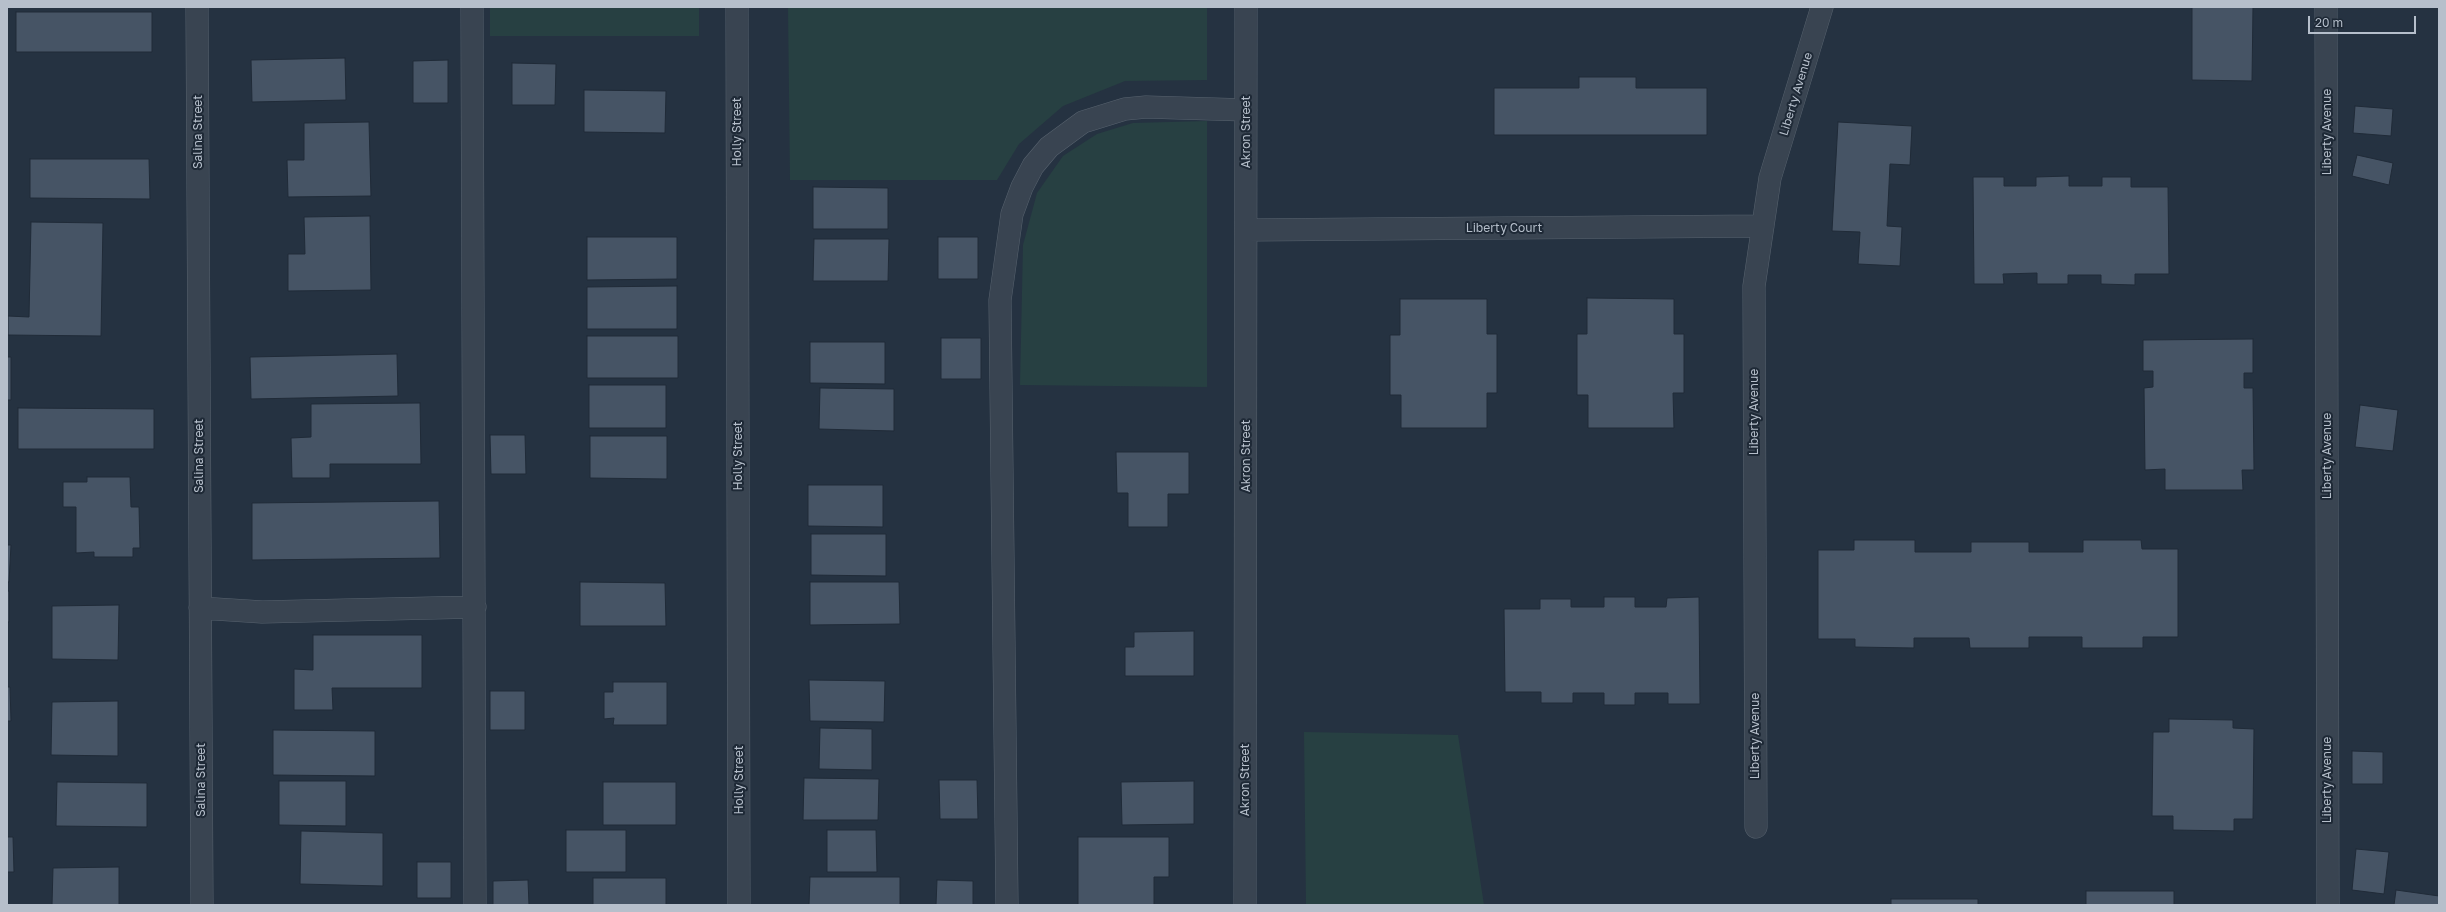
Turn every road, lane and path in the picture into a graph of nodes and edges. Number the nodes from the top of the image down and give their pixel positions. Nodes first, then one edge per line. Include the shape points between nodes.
1 (198, 7) edge
2 (472, 7) edge
3 (737, 7) edge
4 (1246, 7) edge
5 (1822, 7) edge
6 (2326, 7) edge
7 (1246, 110) junction
8 (1763, 226) junction
9 (1246, 230) junction
10 (475, 607) junction
11 (200, 608) junction
12 (1756, 827) dead end
13 (202, 905) edge
14 (475, 905) edge
15 (739, 905) edge
16 (1007, 905) edge
17 (1245, 905) edge
18 (2328, 905) edge

1 - 11 street, Salina Street
2 - 10 street
3 - 15 street, Holly Street
4 - 7 street, Akron Street
5 - 8 street, Liberty Avenue via 1770,178
6 - 18 street, Liberty Avenue
7 - 9 street, Akron Street
7 - 16 street via 1146,107 1125,109 1082,122 1049,147 1033,166 1012,214 1000,300
8 - 9 street, Liberty Court
8 - 12 street, Liberty Avenue via 1754,286
9 - 17 street, Akron Street
10 - 11 street via 262,612
10 - 14 street
11 - 13 street, Salina Street

